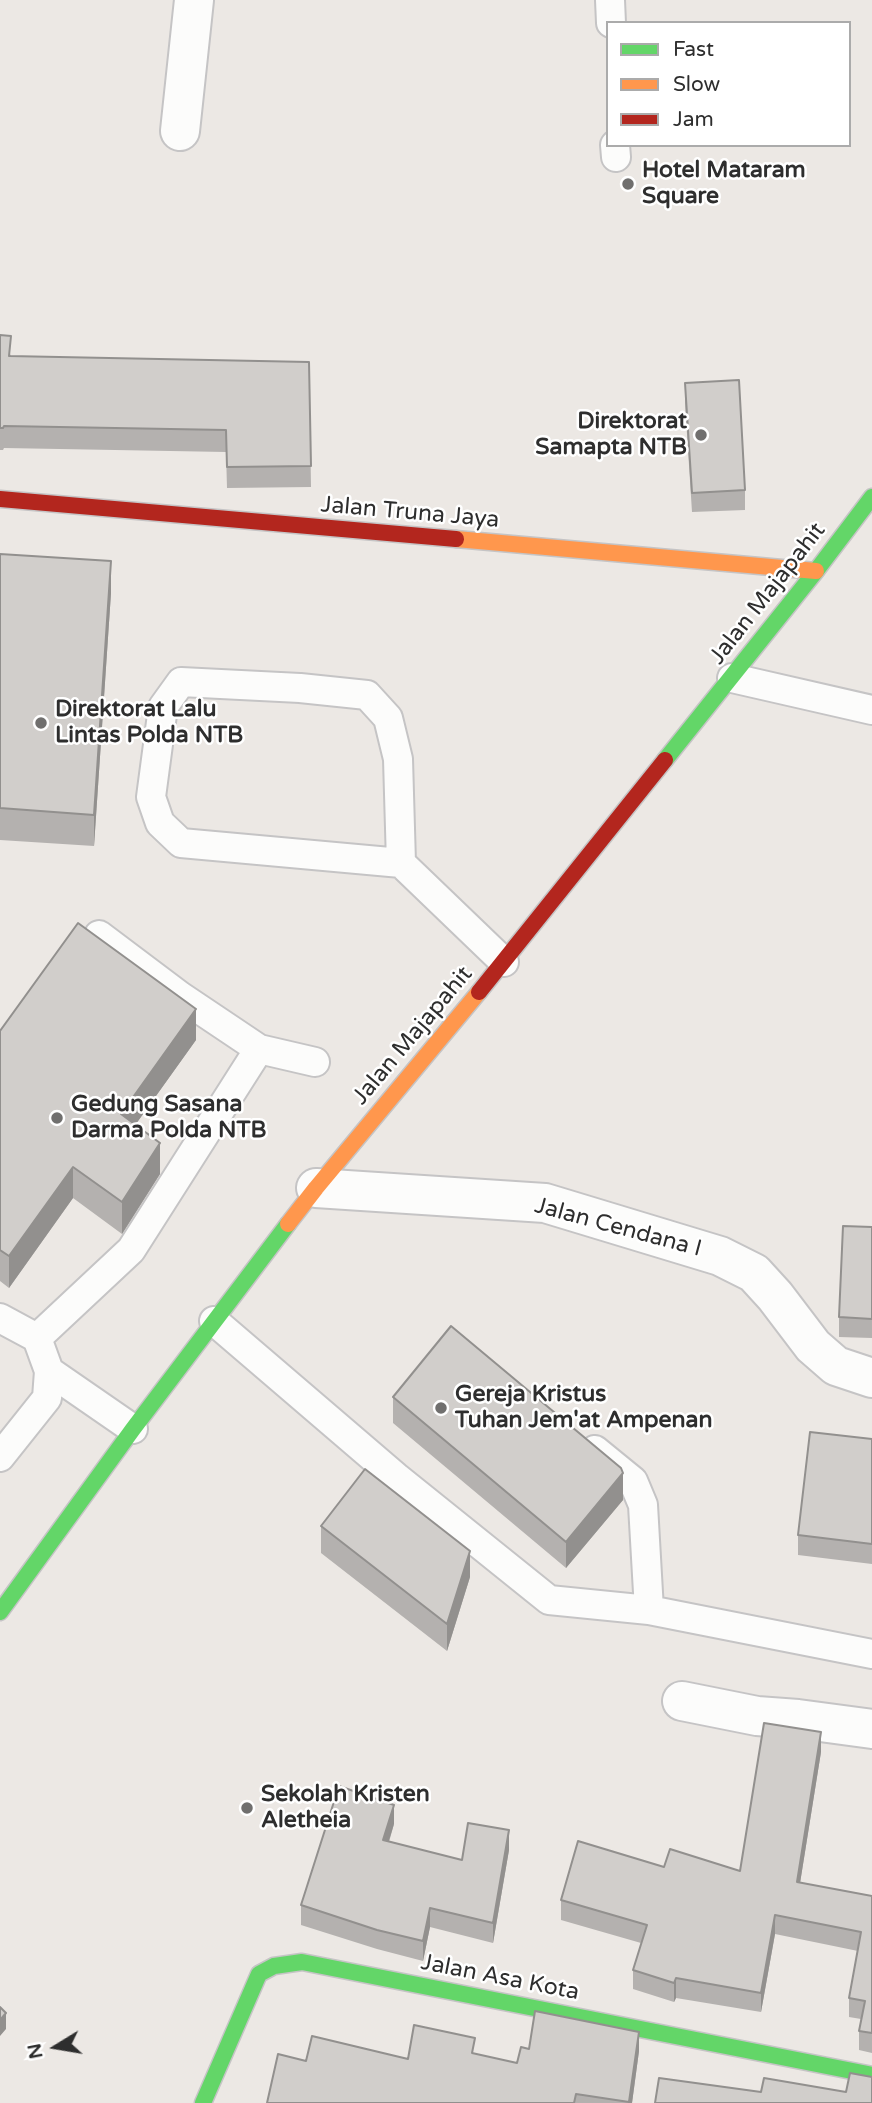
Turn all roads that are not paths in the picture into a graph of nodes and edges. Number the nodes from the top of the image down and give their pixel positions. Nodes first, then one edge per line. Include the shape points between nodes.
1 (194, 0) edge
2 (610, 0) edge
3 (611, 21) edge
4 (180, 131) dead end
5 (872, 497) edge
6 (0, 499) edge
7 (816, 571) junction
8 (732, 678) junction
9 (872, 709) edge
10 (401, 863) junction
11 (99, 935) edge
12 (504, 962) junction
13 (259, 1049) junction
14 (315, 1062) dead end
15 (316, 1188) junction
16 (0, 1318) edge
17 (214, 1321) junction
18 (37, 1338) junction
19 (50, 1371) junction
20 (872, 1378) edge
21 (133, 1429) junction
22 (572, 1430) edge
23 (0, 1457) edge
24 (649, 1610) junction
25 (0, 1612) edge
26 (872, 1654) edge
27 (682, 1701) dead end
28 (872, 1729) edge
29 (872, 2075) edge
30 (203, 2103) edge

1 - 4 street
2 - 3 lane
5 - 7 street, Jalan Majapahit
6 - 7 street, Jalan Truna Jaya
7 - 8 street, Jalan Majapahit
8 - 9 lane
8 - 12 street, Jalan Majapahit
10 - 10 lane via 181,843 160,823 151,797 163,707 181,682 367,695 388,718 398,759
10 - 12 lane
11 - 13 lane
12 - 15 street, Jalan Majapahit
13 - 14 lane
13 - 18 lane via 131,1250
15 - 17 street, Jalan Majapahit
15 - 20 street, Jalan Cendana I via 545,1203 720,1256 754,1273 813,1346 836,1366
16 - 18 lane
17 - 21 street, Jalan Majapahit
17 - 24 lane via 549,1600
18 - 19 lane
19 - 21 lane
19 - 23 lane via 47,1398
21 - 25 street, Jalan Majapahit
22 - 24 lane via 633,1482 638,1493 643,1505
24 - 26 lane
27 - 28 street via 757,1716
29 - 30 street, Jalan Asa Kota via 302,1962 274,1966 259,1975

